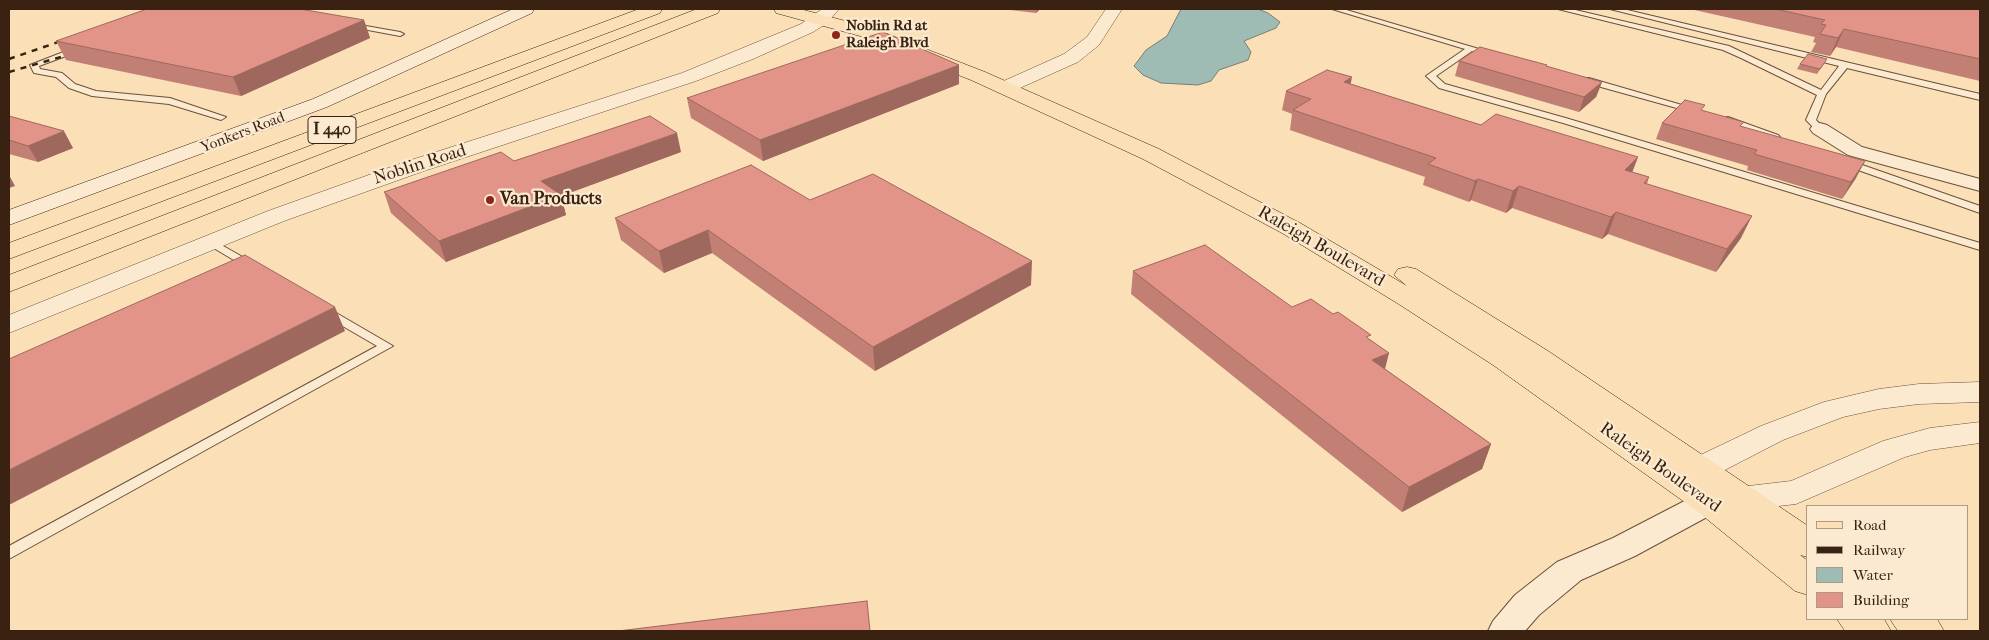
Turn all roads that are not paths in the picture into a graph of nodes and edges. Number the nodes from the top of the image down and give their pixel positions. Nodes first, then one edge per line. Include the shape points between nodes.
1 (526, 9) edge
2 (654, 9) edge
3 (782, 9) edge
4 (1114, 9) edge
5 (1336, 9) edge
6 (1562, 9) edge
7 (1614, 9) edge
8 (709, 10) edge
9 (829, 12) edge
10 (340, 23) edge
11 (400, 34) dead end
12 (90, 44) edge
13 (1471, 48) junction
14 (1498, 56) edge
15 (1845, 64) junction
16 (1574, 77) edge
17 (1013, 84) junction
18 (1822, 94) junction
19 (1980, 97) edge
20 (221, 117) dead end
21 (1820, 129) joint
22 (1789, 142) edge
23 (1834, 158) edge
24 (1980, 185) edge
25 (1980, 210) edge
26 (9, 218) edge
27 (210, 242) junction
28 (1980, 247) edge
29 (9, 252) edge
30 (261, 272) edge
31 (9, 284) edge
32 (311, 302) edge
33 (9, 325) edge
34 (1980, 392) edge
35 (1980, 433) edge
36 (1702, 468) junction
37 (1746, 500) junction
38 (1709, 502) junction
39 (1806, 543) edge
40 (9, 553) edge
41 (1806, 578) edge
42 (1857, 620) edge
43 (1909, 620) edge
44 (1505, 631) edge
45 (1872, 631) edge
46 (1925, 631) edge

1 - 26 street, Yonkers Road via 320,103
2 - 29 main road, I 440
3 - 9 main road, Raleigh Boulevard
4 - 17 street via 1093,41 1071,58
5 - 13 lane
6 - 18 lane via 1726,48
7 - 15 lane
8 - 31 main road, I 440
9 - 17 main road, Raleigh Boulevard via 906,32
9 - 27 street, Noblin Road via 746,55 689,77 370,182
10 - 11 lane
12 - 20 lane via 34,66 37,71 59,75 72,86 95,94 170,101
13 - 14 lane
13 - 28 lane via 1430,76 1442,86
15 - 18 lane
15 - 19 lane
16 - 22 lane via 1712,115
17 - 36 main road, Raleigh Boulevard via 1192,157 1347,240 1538,357
17 - 38 main road, Raleigh Boulevard via 1291,228 1406,296 1503,358
18 - 21 lane via 1811,120
21 - 24 street via 1855,151
23 - 25 lane
27 - 30 lane
27 - 33 street, Noblin Road
32 - 40 lane via 386,346
34 - 36 street via 1919,394 1835,409 1772,433
35 - 37 street via 1930,439 1894,449 1796,492
36 - 37 main road, Raleigh Boulevard
36 - 38 street
37 - 38 street
37 - 39 main road, Raleigh Boulevard
38 - 41 main road, Raleigh Boulevard
38 - 44 street via 1624,547 1569,571 1527,605
42 - 45 main road
43 - 46 main road

